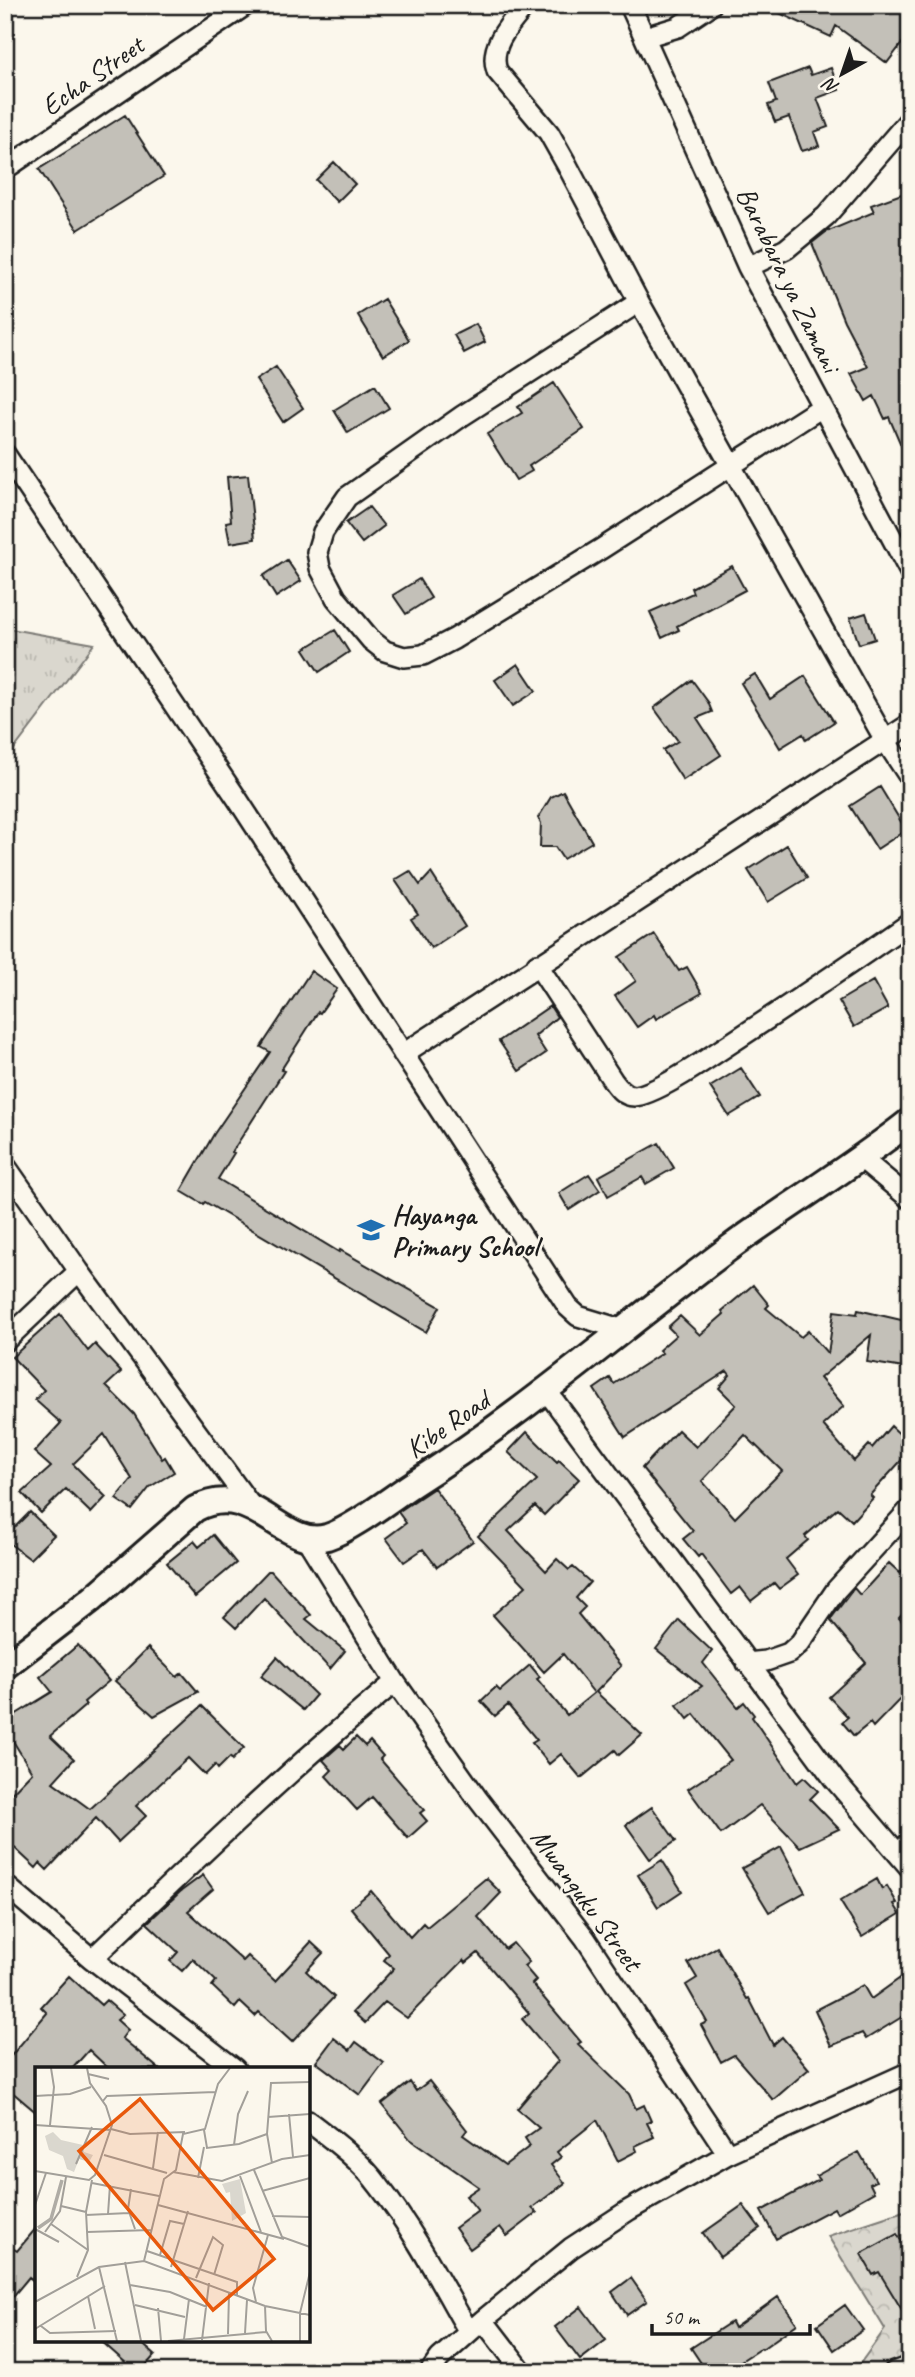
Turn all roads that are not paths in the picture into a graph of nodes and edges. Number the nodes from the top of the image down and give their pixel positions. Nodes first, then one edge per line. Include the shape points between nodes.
1 (246, 5) edge
2 (526, 5) edge
3 (630, 5) edge
4 (711, 5) edge
5 (645, 37) junction
6 (910, 119) edge
7 (5, 169) edge
8 (748, 267) junction
9 (639, 302) junction
10 (822, 407) junction
11 (5, 454) edge
12 (731, 466) junction
13 (910, 572) edge
14 (910, 724) edge
15 (885, 740) junction
16 (910, 778) edge
17 (910, 922) edge
18 (537, 964) junction
19 (403, 1054) junction
20 (910, 1122) edge
21 (862, 1159) junction
22 (5, 1165) edge
23 (910, 1199) edge
24 (79, 1271) junction
25 (624, 1330) junction
26 (5, 1341) edge
27 (546, 1390) junction
28 (910, 1509) edge
29 (254, 1510) junction
30 (306, 1538) junction
31 (747, 1663) junction
32 (5, 1666) edge
33 (395, 1682) junction
34 (906, 1855) edge
35 (5, 1885) edge
36 (92, 1959) junction
37 (232, 2067) edge
38 (910, 2071) edge
39 (310, 2122) edge
40 (728, 2154) junction
41 (476, 2326) junction
42 (910, 2366) edge
43 (430, 2372) edge
44 (523, 2372) edge
45 (894, 2372) edge

1 - 7 street, Echa Street
2 - 9 street via 496,49 497,71 549,133
3 - 5 street, Barabara ya Zamani
4 - 5 street via 678,27
5 - 8 street, Barabara ya Zamani
6 - 8 street via 826,216 786,249
8 - 10 street, Barabara ya Zamani
9 - 12 street
9 - 12 street via 347,497 323,532 317,552 335,598 385,650 404,657 423,655
10 - 12 street
10 - 13 street, Barabara ya Zamani
11 - 19 street
12 - 15 street
14 - 15 street
15 - 16 street
15 - 18 street
17 - 18 street via 688,1071 633,1096 613,1081
18 - 19 street
19 - 25 street via 572,1312
20 - 21 street, Kibe Road
21 - 23 street
21 - 25 street, Kibe Road via 733,1246
22 - 24 street
24 - 26 street
24 - 29 street
25 - 27 street, Kibe Road
27 - 30 street, Kibe Road via 449,1462 377,1508 327,1537
27 - 31 street
28 - 31 street via 836,1590 800,1643 789,1653
29 - 30 street
29 - 32 street via 229,1500 210,1501 195,1509 92,1599
30 - 33 street, Mwanguku Street
31 - 34 street via 834,1779
33 - 36 street via 258,1800
33 - 40 street, Mwanguku Street via 585,1938
35 - 36 street
36 - 37 street
38 - 40 street
39 - 41 street via 344,2148 379,2185
40 - 41 street via 572,2248
41 - 43 street via 439,2358
41 - 44 street
42 - 45 street

